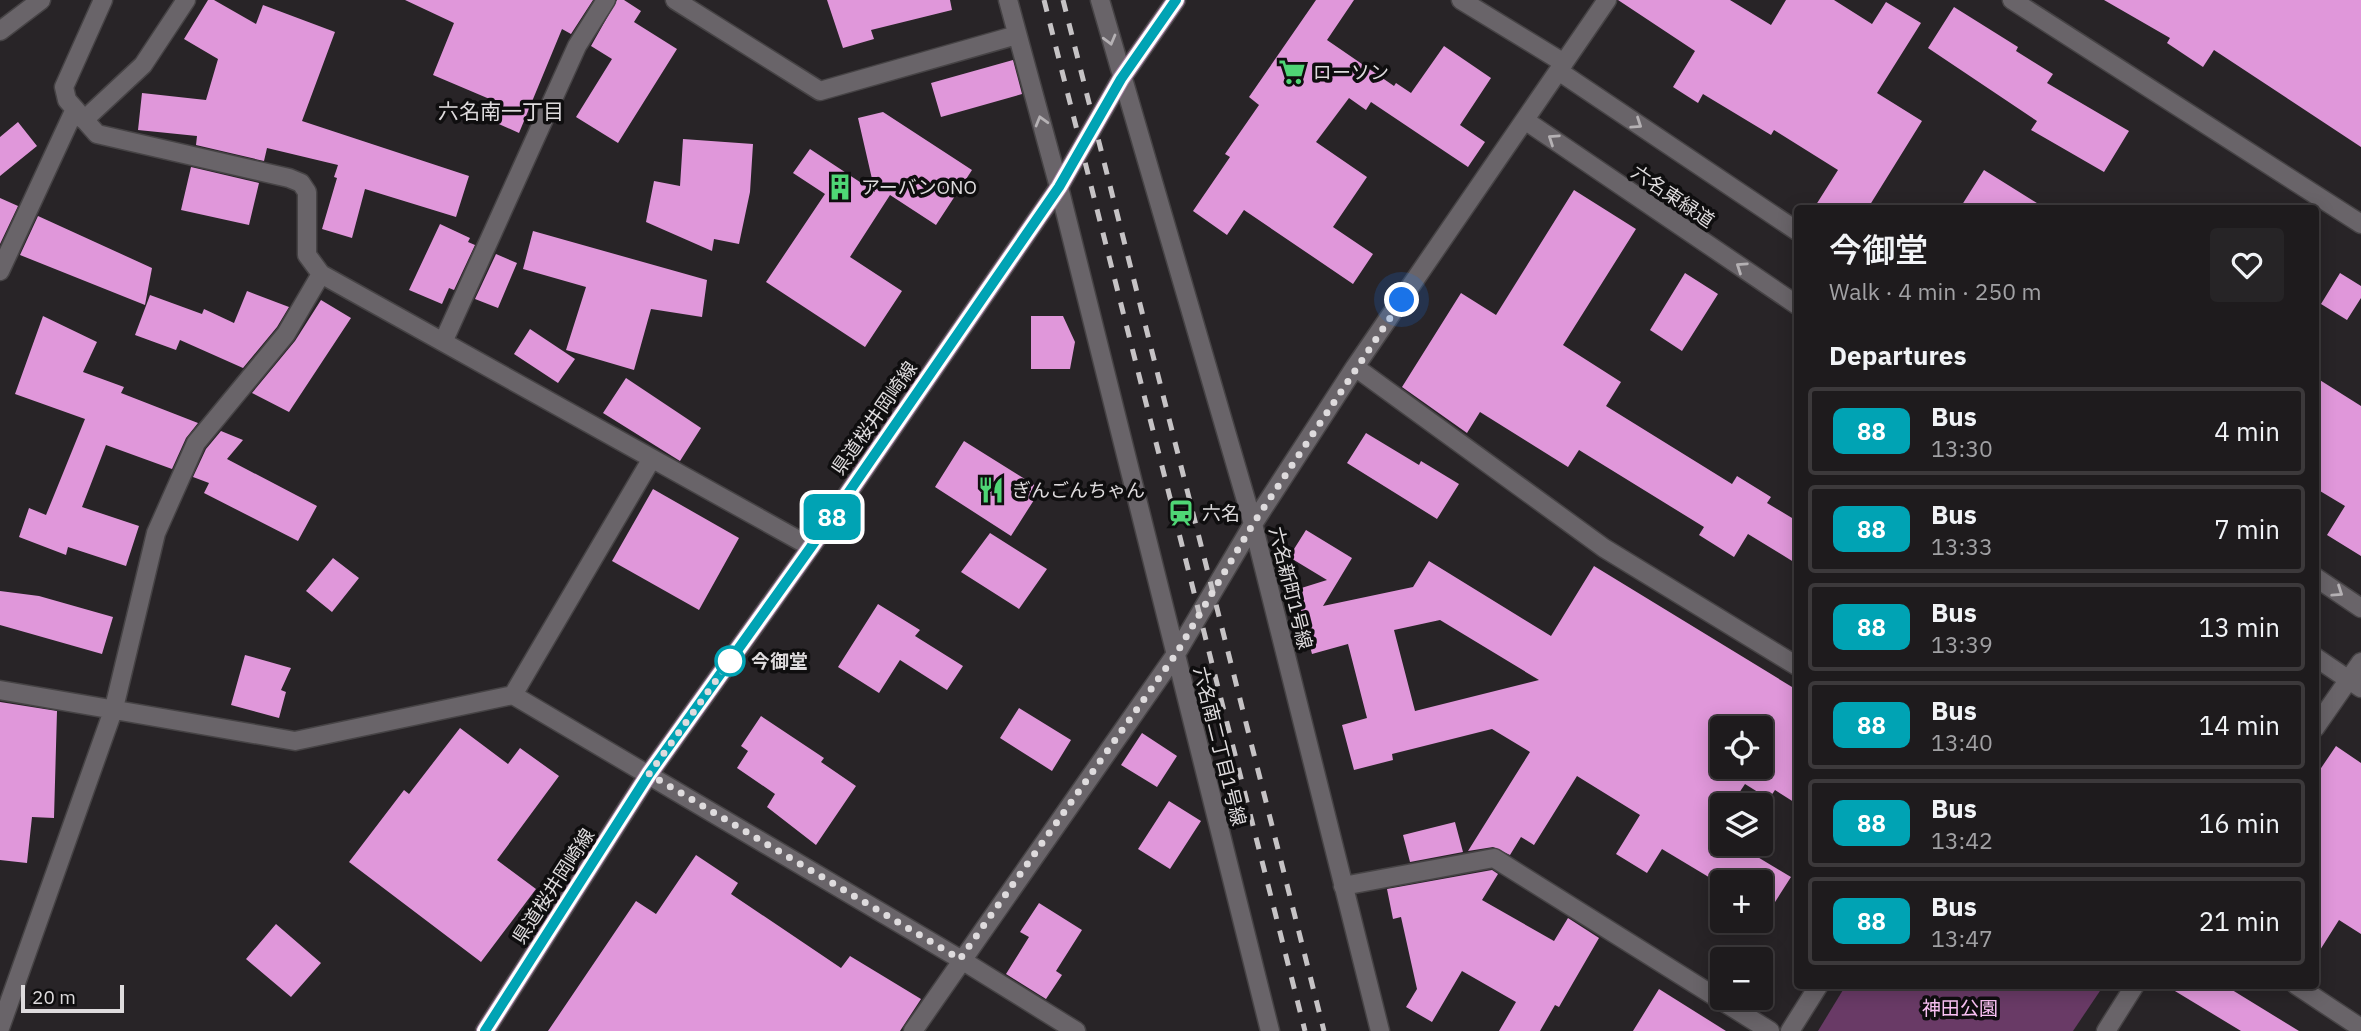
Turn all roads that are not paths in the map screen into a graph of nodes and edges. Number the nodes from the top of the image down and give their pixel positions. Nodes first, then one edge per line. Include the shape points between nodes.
1 (41, 0) edge
2 (103, 0) edge
3 (186, 0) edge
4 (606, 0) edge
5 (675, 0) edge
6 (1008, 0) edge
7 (1100, 0) edge
8 (1175, 0) edge
9 (1461, 0) edge
10 (1606, 0) edge
11 (2012, 0) edge
12 (0, 32) edge
13 (1017, 35) junction
14 (1562, 68) junction
15 (1121, 79) junction
16 (80, 115) junction
17 (1526, 121) junction
18 (1059, 187) junction
19 (2361, 224) edge
20 (1794, 229) edge
21 (0, 271) edge
22 (321, 274) junction
23 (1794, 303) edge
24 (444, 340) junction
25 (1355, 368) junction
26 (651, 460) junction
27 (1253, 524) junction
28 (811, 547) junction
29 (2319, 580) edge
30 (2361, 608) edge
31 (1176, 654) junction
32 (2319, 660) edge
33 (2361, 662) edge
34 (1794, 664) edge
35 (2355, 685) edge
36 (0, 690) edge
37 (513, 695) junction
38 (114, 708) junction
39 (2319, 723) edge
40 (649, 774) junction
41 (1343, 886) junction
42 (960, 959) junction
43 (1816, 989) edge
44 (2132, 989) edge
45 (2302, 989) edge
46 (0, 1028) edge
47 (2361, 1028) edge
48 (485, 1031) edge
49 (913, 1031) edge
50 (1076, 1031) edge
51 (1269, 1031) edge
52 (1380, 1031) edge
53 (1770, 1031) edge
54 (1790, 1031) edge
55 (2106, 1031) edge

1 - 12 street
2 - 16 street via 64,87 67,100
3 - 16 street via 142,65
4 - 24 street via 578,46
5 - 13 street via 820,91
6 - 13 street, 六名南二丁目1号線
7 -> 15 street, 六名新町1号線
8 - 15 main road, 県道桜井岡崎線
9 - 14 street, 六名東緑道
10 - 14 street
11 - 19 street
18 -> 13 street, 六名南二丁目1号線
14 - 17 street
14 -> 20 street, 六名東緑道
15 - 18 main road, 県道桜井岡崎線
15 - 27 street, 六名新町1号線
16 - 21 street
16 - 22 street via 97,134 301,183 307,192 307,255
23 -> 17 street, 六名東緑道
17 - 25 street
18 - 28 main road, 県道桜井岡崎線
18 - 31 street, 六名南二丁目1号線
22 - 24 street
22 - 38 street via 286,334 196,443 156,533
24 - 26 street
25 - 27 street
25 - 34 street via 1604,548
26 - 28 street
26 - 37 street
27 - 31 street
27 - 41 street, 六名新町1号線
28 - 40 main road, 県道桜井岡崎線
29 -> 30 street
31 - 42 street
31 - 51 street, 六名南二丁目1号線
32 - 35 street
33 - 35 street
35 - 39 street
36 - 38 street
37 - 38 street via 295,741
37 - 40 street
38 - 46 street
40 - 42 street
40 - 48 main road, 県道桜井岡崎線
41 - 52 street, 六名新町1号線
41 - 53 street via 1494,858
42 - 49 street
42 - 50 street
43 - 54 street
44 - 55 street
45 - 47 street

